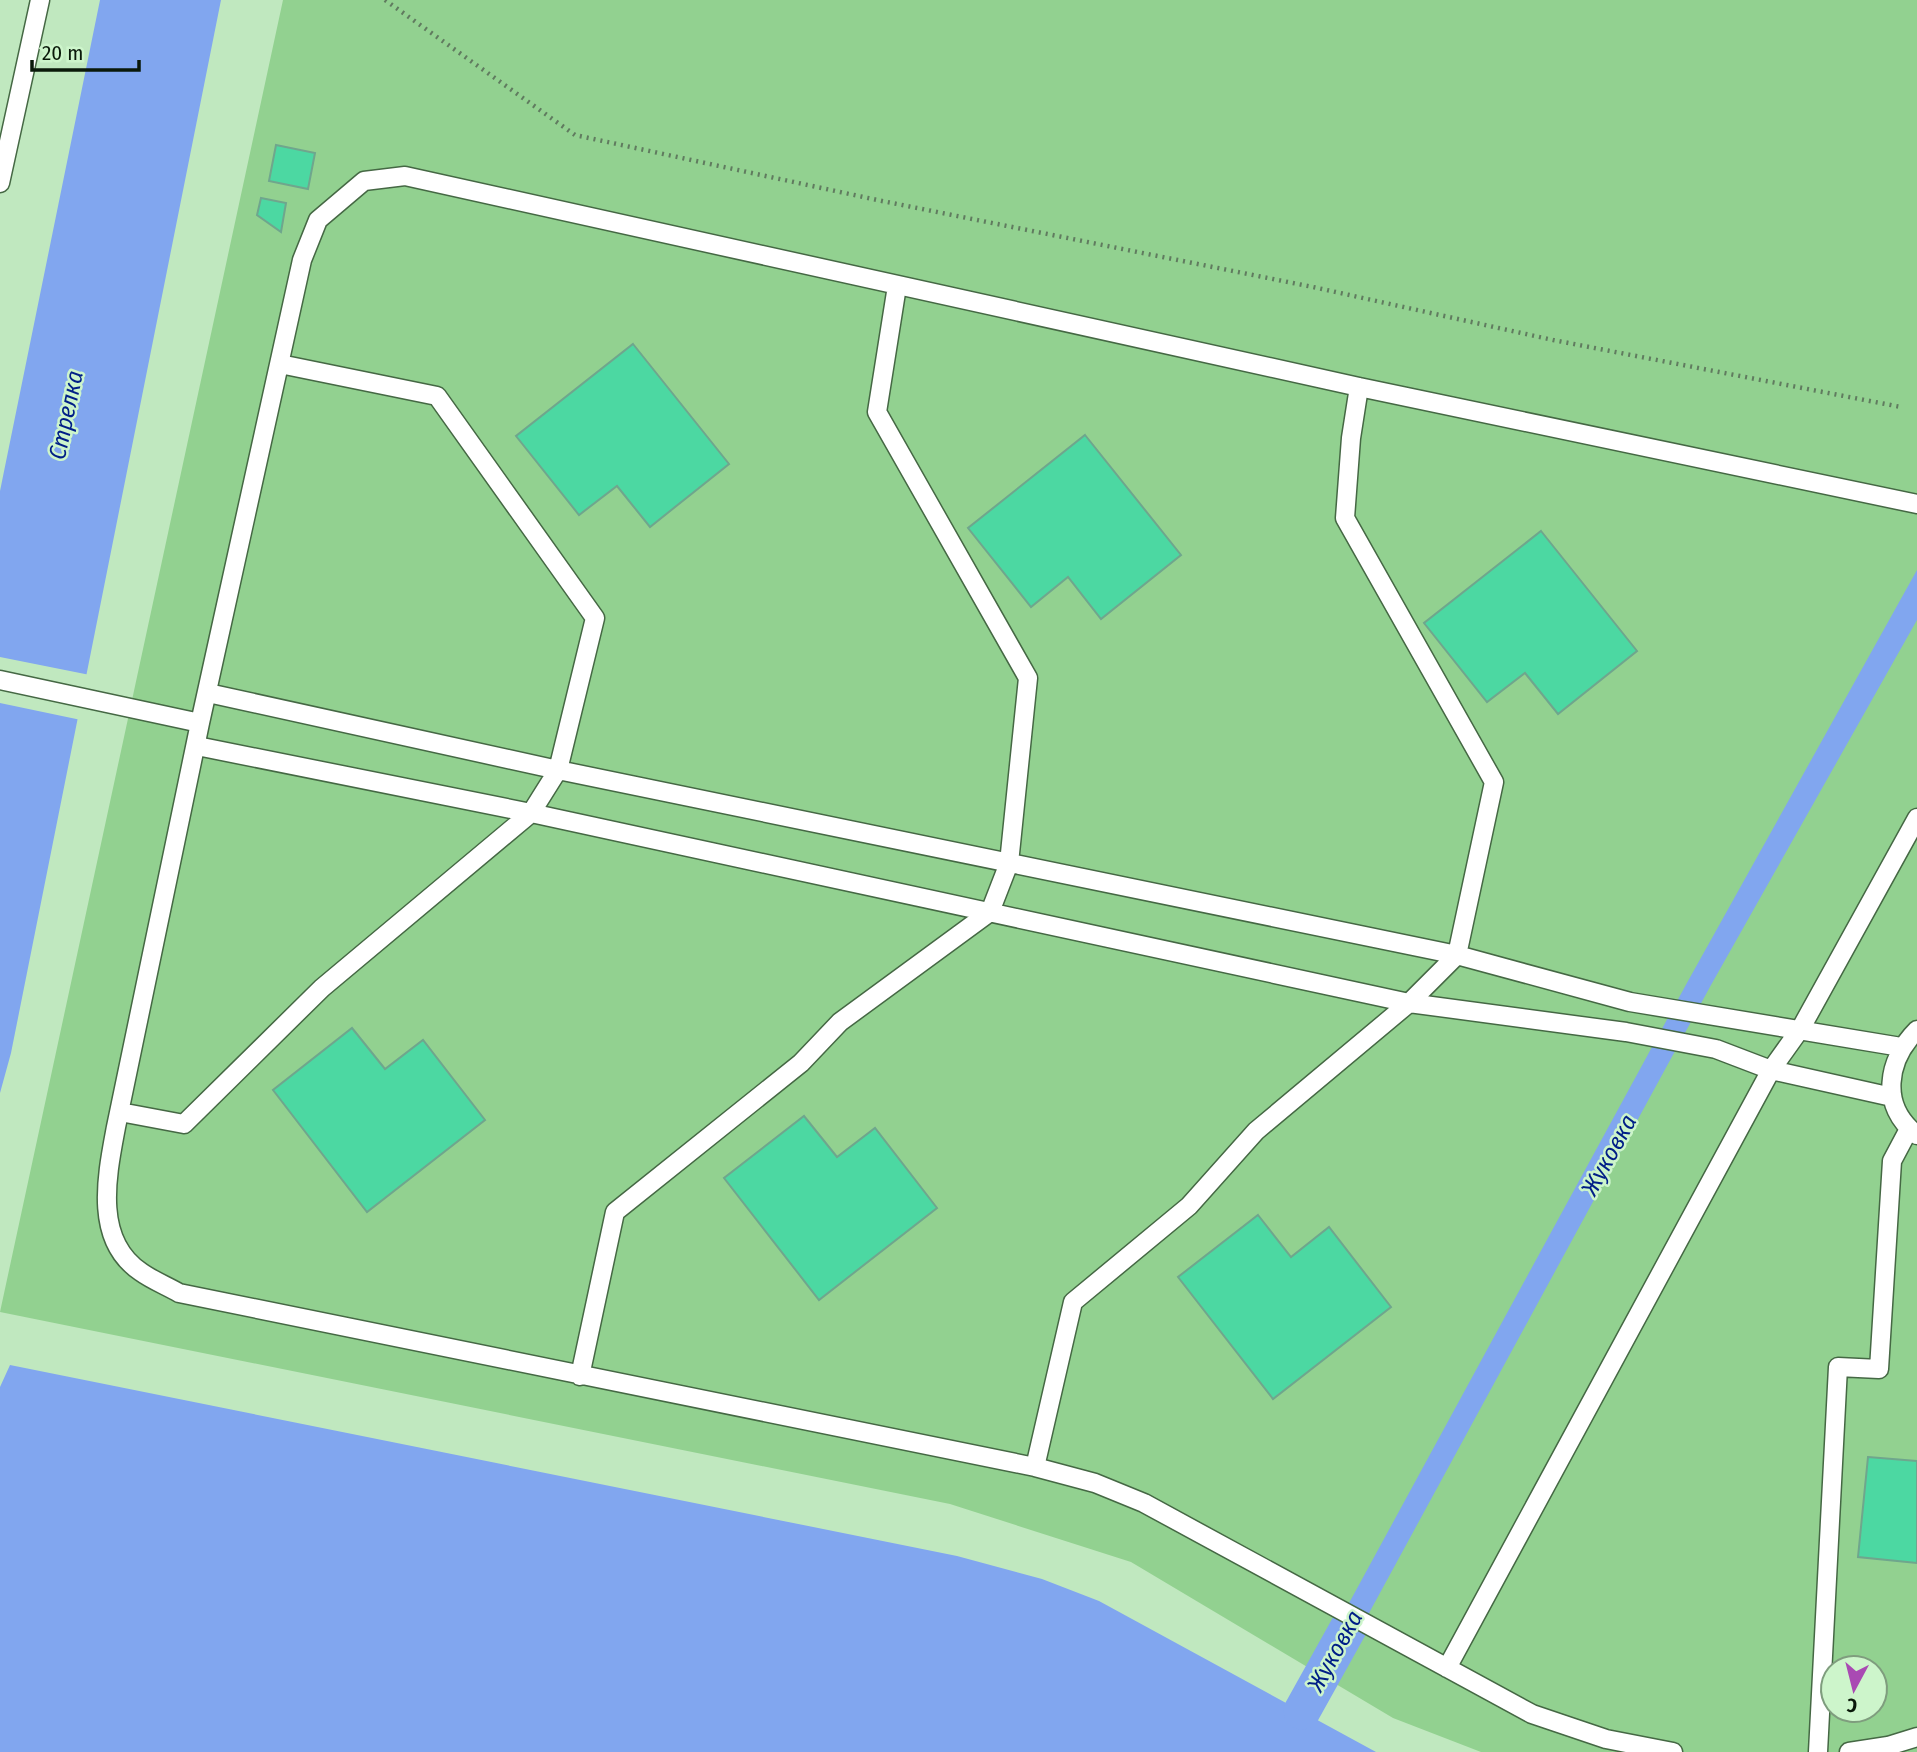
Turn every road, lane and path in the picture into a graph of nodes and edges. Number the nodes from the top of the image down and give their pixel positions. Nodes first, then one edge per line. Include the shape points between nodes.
1 (40, 0) edge
2 (385, 0) edge
3 (0, 183) edge
4 (897, 286) junction
5 (281, 364) junction
6 (1359, 387) junction
7 (1901, 407) dead end
8 (1917, 504) edge
9 (0, 680) edge
10 (208, 693) junction
11 (201, 723) junction
12 (197, 746) junction
13 (558, 770) junction
14 (531, 813) junction
15 (1917, 818) edge
16 (1009, 863) junction
17 (990, 912) junction
18 (1457, 954) junction
19 (1409, 1003) junction
20 (1801, 1028) junction
21 (1917, 1030) edge
22 (1901, 1046) junction
23 (1771, 1070) junction
24 (1892, 1097) junction
25 (120, 1112) junction
26 (1913, 1132) edge
27 (580, 1376) junction
28 (1035, 1467) junction
29 (1447, 1668) junction
30 (1917, 1737) edge
31 (1673, 1752) edge
32 (1818, 1752) edge
33 (1849, 1752) edge

1 - 3 lane
2 - 7 path via 575,135 1553,340
4 - 5 lane via 405,176 364,181 318,220 302,260
4 - 6 lane
4 - 16 lane via 877,412 1028,678
5 - 10 lane
5 - 13 lane via 437,396 595,618
6 - 8 lane
6 - 18 lane via 1345,518 1494,782
9 - 11 lane
10 - 11 lane
10 - 13 lane
11 - 12 lane
12 - 14 lane
12 - 25 lane
13 - 14 lane
13 - 16 lane
14 - 17 lane
14 - 25 lane via 322,988 184,1124
15 - 20 lane
16 - 17 lane
16 - 18 lane
17 - 19 lane
17 - 27 lane via 840,1021 802,1063 615,1212
18 - 19 lane
18 - 20 lane via 1630,1002
19 - 23 lane via 1626,1032 1716,1049
19 - 28 lane via 1256,1131 1189,1206 1073,1302
20 - 22 lane
20 - 23 lane
21 - 22 lane
22 - 24 lane via 1891,1080
23 - 24 lane
23 - 29 lane
24 - 26 lane via 1898,1115
25 - 27 lane via 107,1178 107,1212 115,1245 139,1272 179,1293
26 - 32 lane via 1892,1161 1879,1369 1838,1367
27 - 28 lane
28 - 29 lane via 1096,1483 1144,1503
29 - 31 lane via 1532,1714 1606,1739
30 - 33 lane

